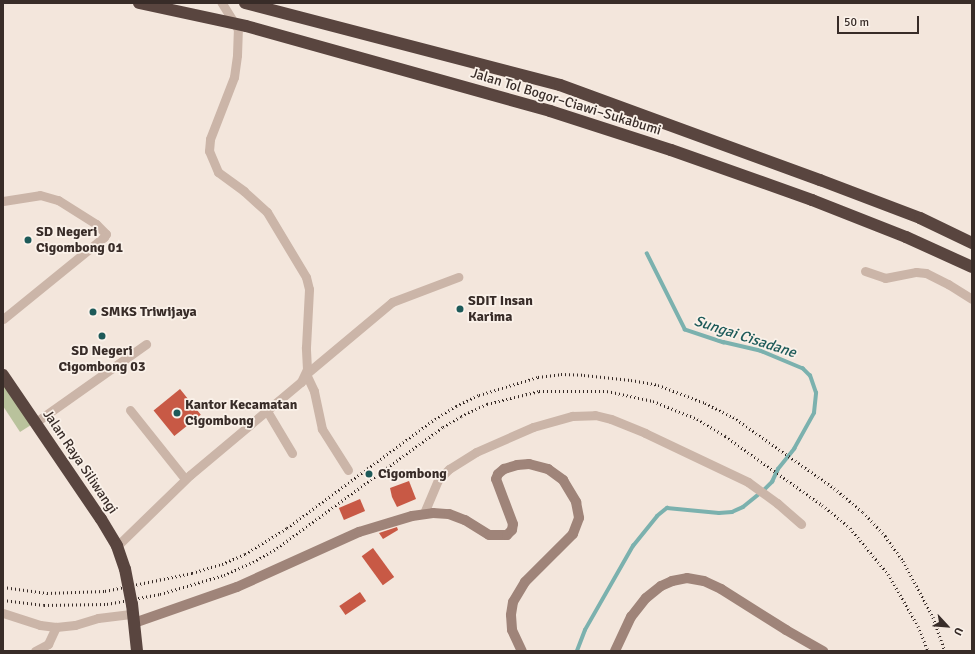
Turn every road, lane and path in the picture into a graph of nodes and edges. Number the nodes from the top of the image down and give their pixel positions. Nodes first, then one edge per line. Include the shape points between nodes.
1 (139, 3) edge
2 (222, 3) edge
3 (247, 3) edge
4 (3, 201) edge
5 (972, 243) edge
6 (972, 267) edge
7 (866, 271) dead end
8 (458, 278) dead end
9 (972, 300) edge
10 (3, 319) edge
11 (146, 344) dead end
12 (306, 374) junction
13 (3, 375) edge
14 (130, 410) dead end
15 (267, 411) junction
16 (36, 422) junction
17 (292, 454) dead end
18 (348, 470) dead end
19 (185, 480) junction
20 (424, 513) junction
21 (801, 524) dead end
22 (117, 546) junction
23 (3, 613) edge
24 (133, 614) junction
25 (56, 627) junction
26 (35, 651) edge
27 (137, 651) edge
28 (522, 651) edge
29 (615, 651) edge
30 (823, 651) edge

1 - 6 highway, Jalan Tol Bogor–Ciawi–Sukabumi, bridge via 246,26 550,111 812,200 906,237
2 - 12 street via 237,26 238,51 235,73 210,139 209,151 218,172 267,212 306,276 309,288
3 - 5 highway, Jalan Tol Bogor–Ciawi–Sukabumi via 560,85 920,218
4 - 10 street via 40,195 51,198 62,202 96,224 106,234
7 - 9 street via 885,278 916,272 926,273
8 - 12 street via 392,302
11 - 16 street
12 - 15 street via 301,382
12 - 18 street via 314,391 322,429
13 - 16 highway, Jalan Raya Siliwangi
14 - 19 street
15 - 17 street
15 - 19 street
16 - 22 highway, Jalan Raya Siliwangi
19 - 22 street
20 - 21 street via 438,480 449,469 476,452 533,427 572,416 596,415 645,433 748,482
20 - 24 main road via 359,532 237,587
20 - 28 main road via 456,516 490,536 502,536 510,533 513,524 497,483 496,479 500,472 518,465 533,464 552,470 563,480 576,502 579,518 573,534 524,582 513,602 512,630
22 - 24 highway, Jalan Raya Siliwangi, bridge via 125,569
23 - 25 street via 40,625
24 - 25 street
24 - 27 highway, Jalan Raya Siliwangi
25 - 26 street via 48,644
29 - 30 main road via 631,617 646,598 666,583 687,578 704,581 721,589

